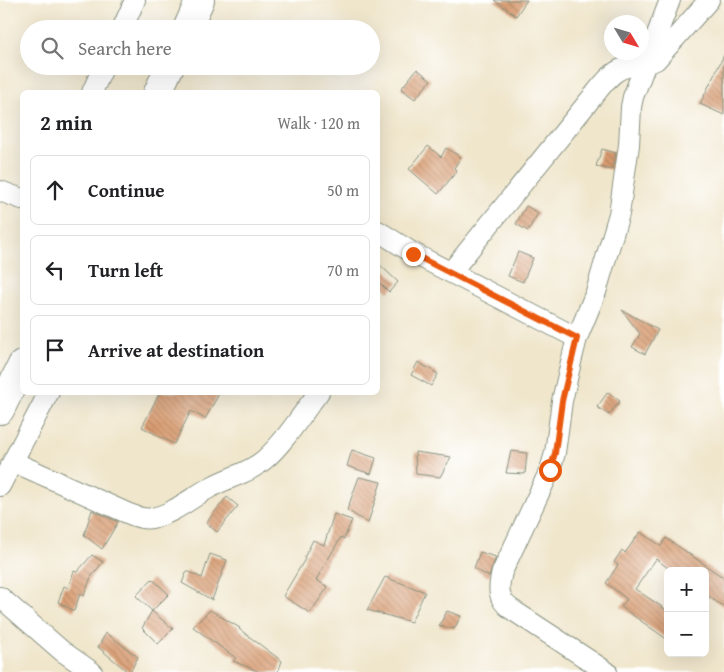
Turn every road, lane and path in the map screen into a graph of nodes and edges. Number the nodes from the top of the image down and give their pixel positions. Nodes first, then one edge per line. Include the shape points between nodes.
1 (135, 0) edge
2 (200, 0) edge
3 (670, 0) edge
4 (709, 0) edge
5 (126, 20) edge
6 (191, 20) edge
7 (646, 64) junction
8 (100, 75) edge
9 (166, 75) edge
10 (93, 90) edge
11 (159, 90) edge
12 (0, 191) edge
13 (20, 198) edge
14 (380, 232) edge
15 (451, 272) junction
16 (577, 338) junction
17 (20, 369) edge
18 (48, 395) edge
19 (317, 395) edge
20 (0, 410) edge
21 (14, 462) junction
22 (0, 486) edge
23 (0, 597) edge
24 (92, 672) edge
25 (607, 672) edge

1 - 5 street
2 - 6 main road
3 - 7 street
4 - 7 street via 661,55
7 - 15 street via 623,68 607,80
7 - 16 street via 631,107 620,214 596,292
8 - 10 street
9 - 11 main road
12 - 13 street
14 - 15 street via 413,254
15 - 16 street
16 - 25 street via 550,470 502,572 499,589 501,600 511,609
17 - 20 main road
18 - 21 street
19 - 21 street via 263,461 158,517 142,518 127,513
21 - 22 street
23 - 24 street via 62,651

